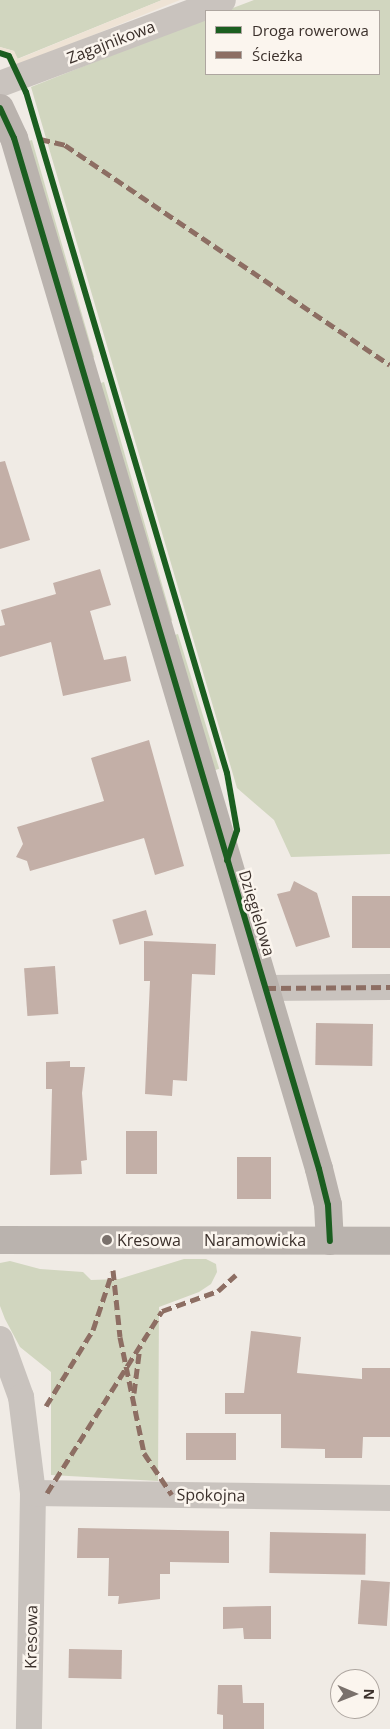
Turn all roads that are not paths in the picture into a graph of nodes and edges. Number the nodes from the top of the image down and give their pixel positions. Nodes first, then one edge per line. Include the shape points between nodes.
1 (223, 0) edge
2 (0, 84) edge
3 (0, 108) edge
4 (390, 987) edge
5 (266, 988) junction
6 (0, 1240) edge
7 (330, 1241) junction
8 (390, 1241) edge
9 (0, 1339) edge
10 (33, 1493) junction
11 (390, 1498) edge
12 (29, 1729) edge

1 - 2 street, Zagajnikowa
3 - 5 street, Dzięgielowa via 14,138
4 - 5 street
5 - 7 street, Dzięgielowa via 327,1196
6 - 7 street, Naramowicka
7 - 8 street, Naramowicka
9 - 10 street, Kresowa via 21,1397
10 - 11 street, Spokojna
10 - 12 street, Kresowa

